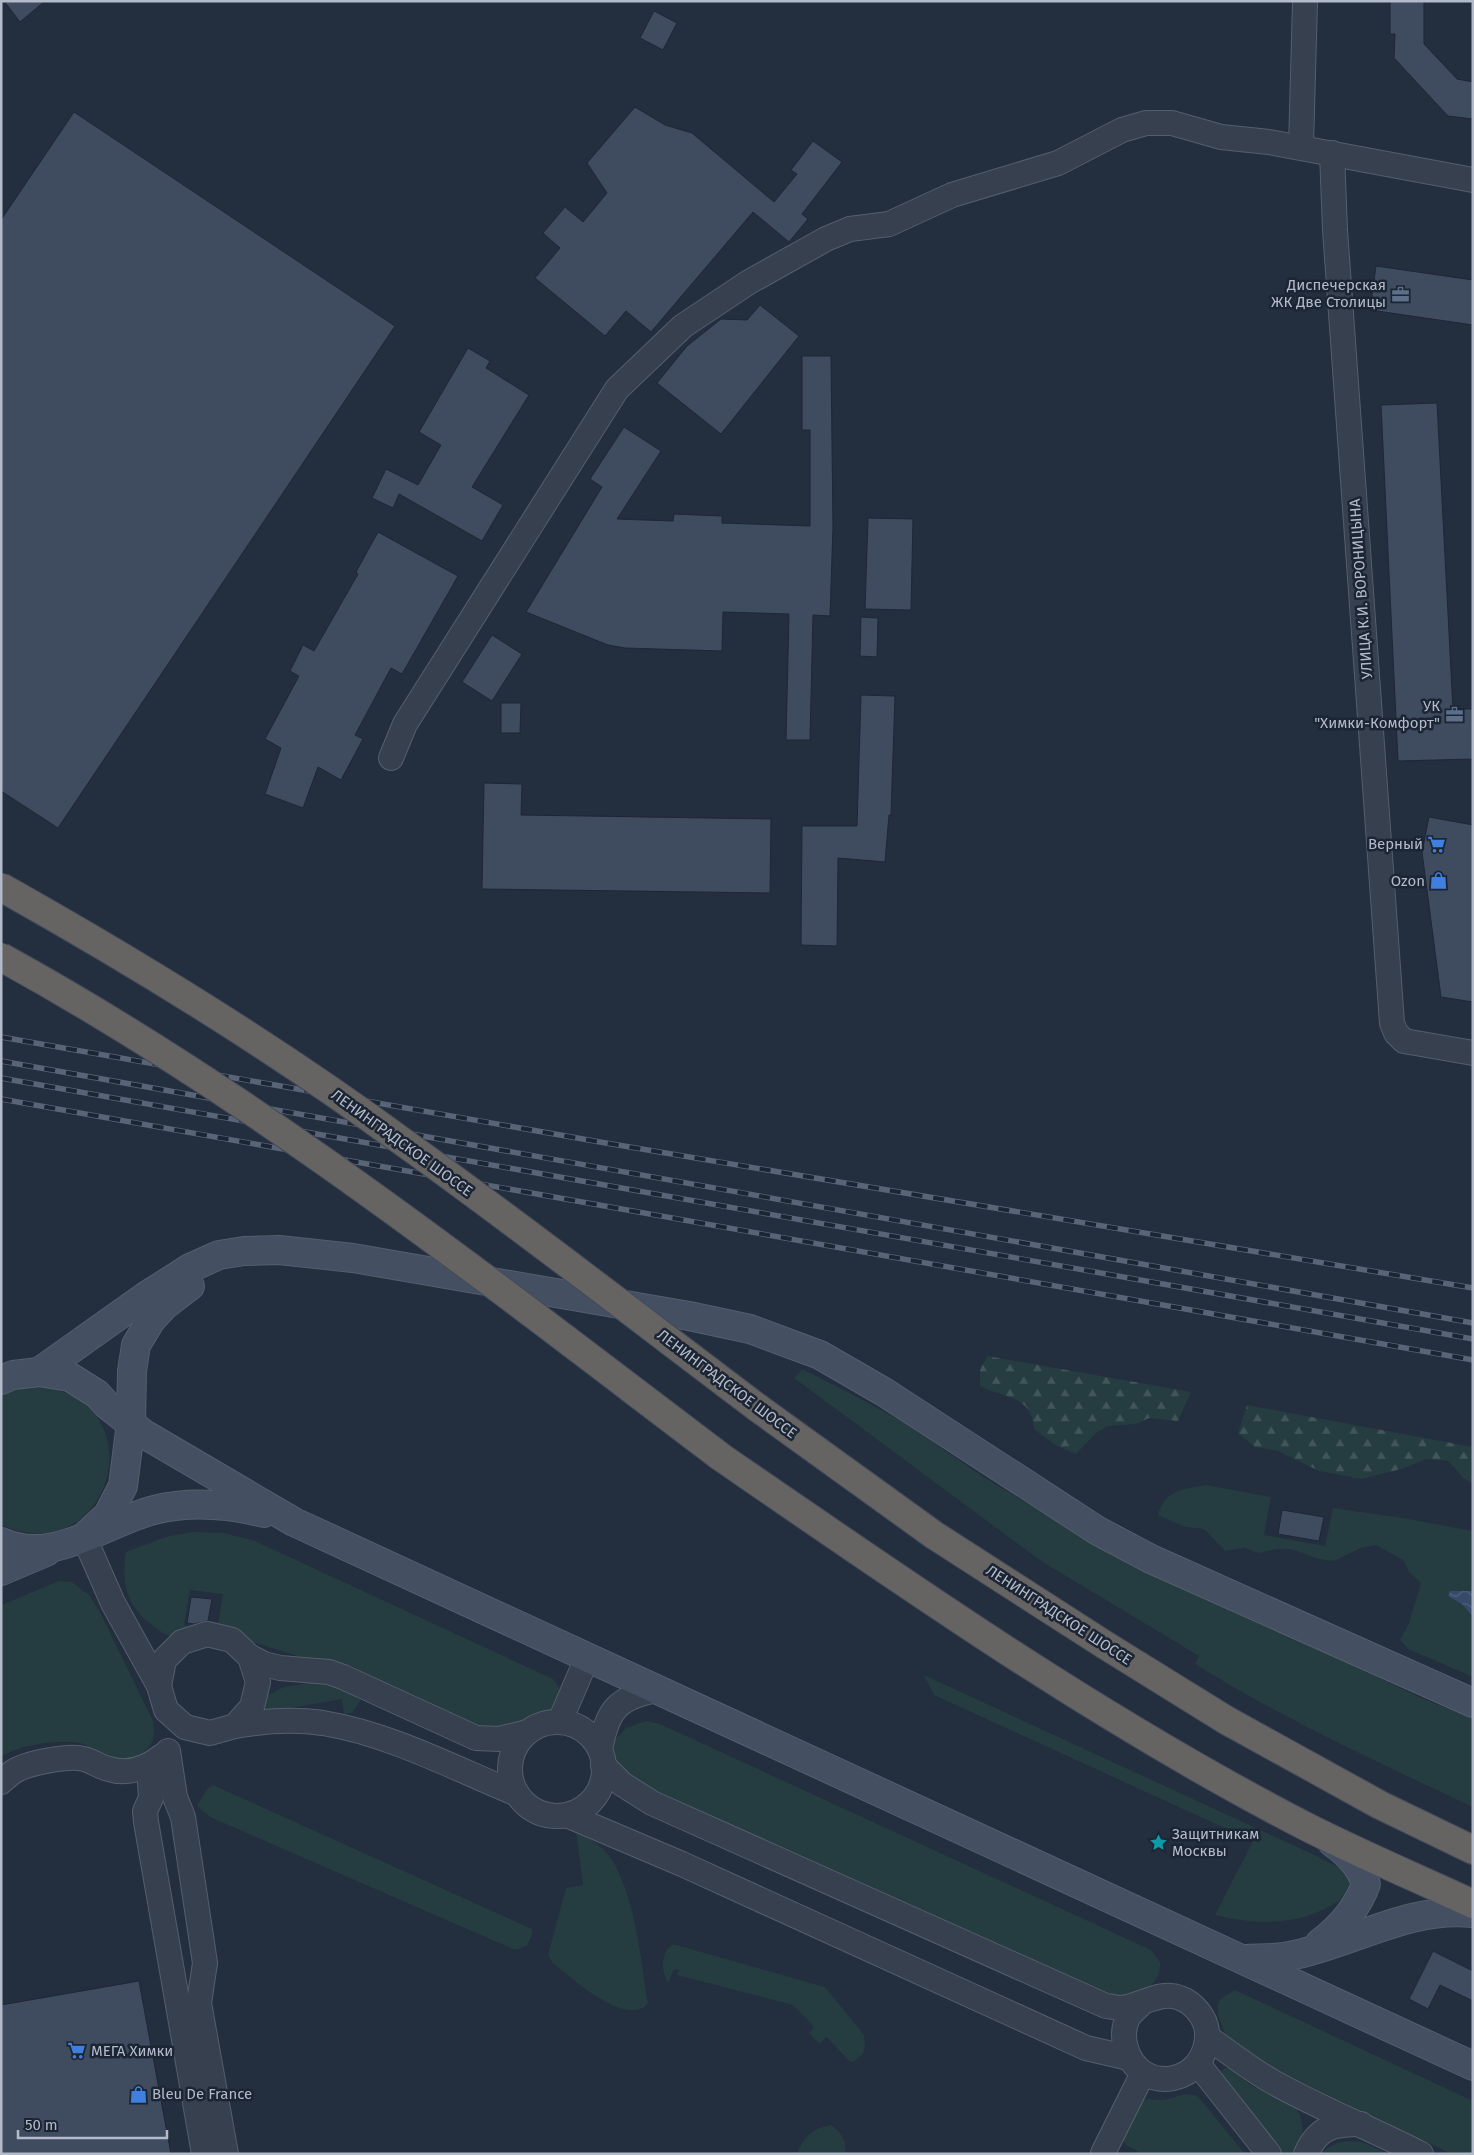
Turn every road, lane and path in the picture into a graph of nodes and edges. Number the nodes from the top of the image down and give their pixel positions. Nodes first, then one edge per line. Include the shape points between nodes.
1 (1306, 1) edge
2 (1301, 147) junction
3 (1332, 154) junction
4 (1473, 180) edge
5 (391, 758) dead end
6 (1, 887) edge
7 (1, 957) edge
8 (1473, 1053) edge
9 (279, 1250) junction
10 (1, 1366) edge
11 (34, 1372) junction
12 (1, 1380) edge
13 (107, 1405) junction
14 (130, 1423) junction
15 (127, 1454) junction
16 (294, 1522) junction
17 (84, 1537) junction
18 (1, 1542) edge
19 (55, 1548) junction
20 (1, 1571) edge
21 (250, 1657) junction
22 (587, 1658) junction
23 (159, 1686) junction
24 (657, 1690) junction
25 (1473, 1703) edge
26 (560, 1721) junction
27 (235, 1726) junction
28 (185, 1727) junction
29 (528, 1732) junction
30 (168, 1752) junction
31 (602, 1757) junction
32 (149, 1766) junction
33 (1, 1782) edge
34 (517, 1794) junction
35 (569, 1816) junction
36 (1321, 1834) junction
37 (1473, 1850) edge
38 (1473, 1904) edge
39 (1473, 1913) edge
40 (1310, 1951) junction
41 (1240, 1959) junction
42 (1140, 2004) junction
43 (1207, 2037) junction
44 (1198, 2064) junction
45 (1136, 2066) junction
46 (1473, 2066) edge
47 (1362, 2124) junction
48 (225, 2147) edge
49 (204, 2154) edge
50 (1105, 2154) edge
51 (1269, 2154) edge
52 (1306, 2154) edge
53 (1421, 2154) edge

1 - 2 street
2 - 3 street
2 - 5 street via 1221,138 1172,123 1146,123 1122,130 1058,162 952,195 889,224 850,229 741,287 684,326 617,389 405,724
3 - 4 street
3 - 8 street, УЛИЦА К.И. ВОРОНИЦЫНА via 1392,1023 1404,1041
6 - 37 highway, ЛЕНИНГРАДСКОЕ ШОССЕ, bridge via 101,943 230,1023 394,1135 758,1408 934,1535 1226,1720 1380,1805
7 - 36 highway, bridge via 188,1069 359,1184 721,1457 901,1581 1072,1692 1197,1767
9 - 11 main road via 218,1256 190,1268
9 - 14 main road via 234,1262 210,1274 180,1293 151,1320 136,1345
9 - 25 main road via 353,1258 689,1316 750,1330 820,1356 884,1392 1098,1531 1151,1559
10 - 11 main road
11 - 12 main road
11 - 13 main road via 70,1377
13 - 14 main road
13 - 15 main road via 124,1436
14 - 15 main road
14 - 16 main road
15 - 17 main road via 123,1486 117,1501 103,1521
16 - 17 main road via 246,1508 203,1504 133,1516
16 - 22 main road
17 - 19 main road
17 - 23 street via 113,1604
18 - 19 main road via 23,1549
19 - 20 main road
21 - 23 street via 232,1640 207,1634 182,1642 164,1660
21 - 27 street via 258,1682 252,1707
21 - 29 street via 280,1668 329,1672 476,1738 499,1739
22 - 24 main road
22 - 26 street
23 - 28 street via 166,1710
24 - 31 street via 637,1694 620,1703 605,1724
24 - 41 main road
26 - 29 street via 533,1727
26 - 31 street via 586,1730
27 - 28 street via 210,1733
27 - 34 street via 256,1722 321,1723 360,1732
28 - 30 street
29 - 34 street via 514,1746 509,1773
30 - 32 street
30 - 48 street via 175,1798 183,1817 205,1964 199,2003
31 - 35 street via 604,1779 592,1803
31 - 42 street via 622,1784 652,1802 1106,2006 1120,2008
32 - 33 street via 125,1772 70,1757 27,1765
32 - 49 street via 152,1798 145,1811 146,1822
34 - 35 street via 540,1814
35 - 45 street via 1086,2048
36 - 38 highway
36 - 40 main road via 1345,1852 1361,1870 1366,1884 1353,1910 1337,1930
39 - 40 main road via 1444,1912 1411,1917
40 - 41 main road via 1289,1956
41 - 46 main road
42 - 43 street via 1159,1996 1179,1997 1196,2008 1206,2026
42 - 45 street via 1128,2019 1123,2039
43 - 44 street via 1207,2046
43 - 47 street via 1271,2080
44 - 45 street via 1182,2076 1162,2080
44 - 51 street
45 - 50 street
47 - 52 street via 1328,2128 1318,2134
47 - 53 street

